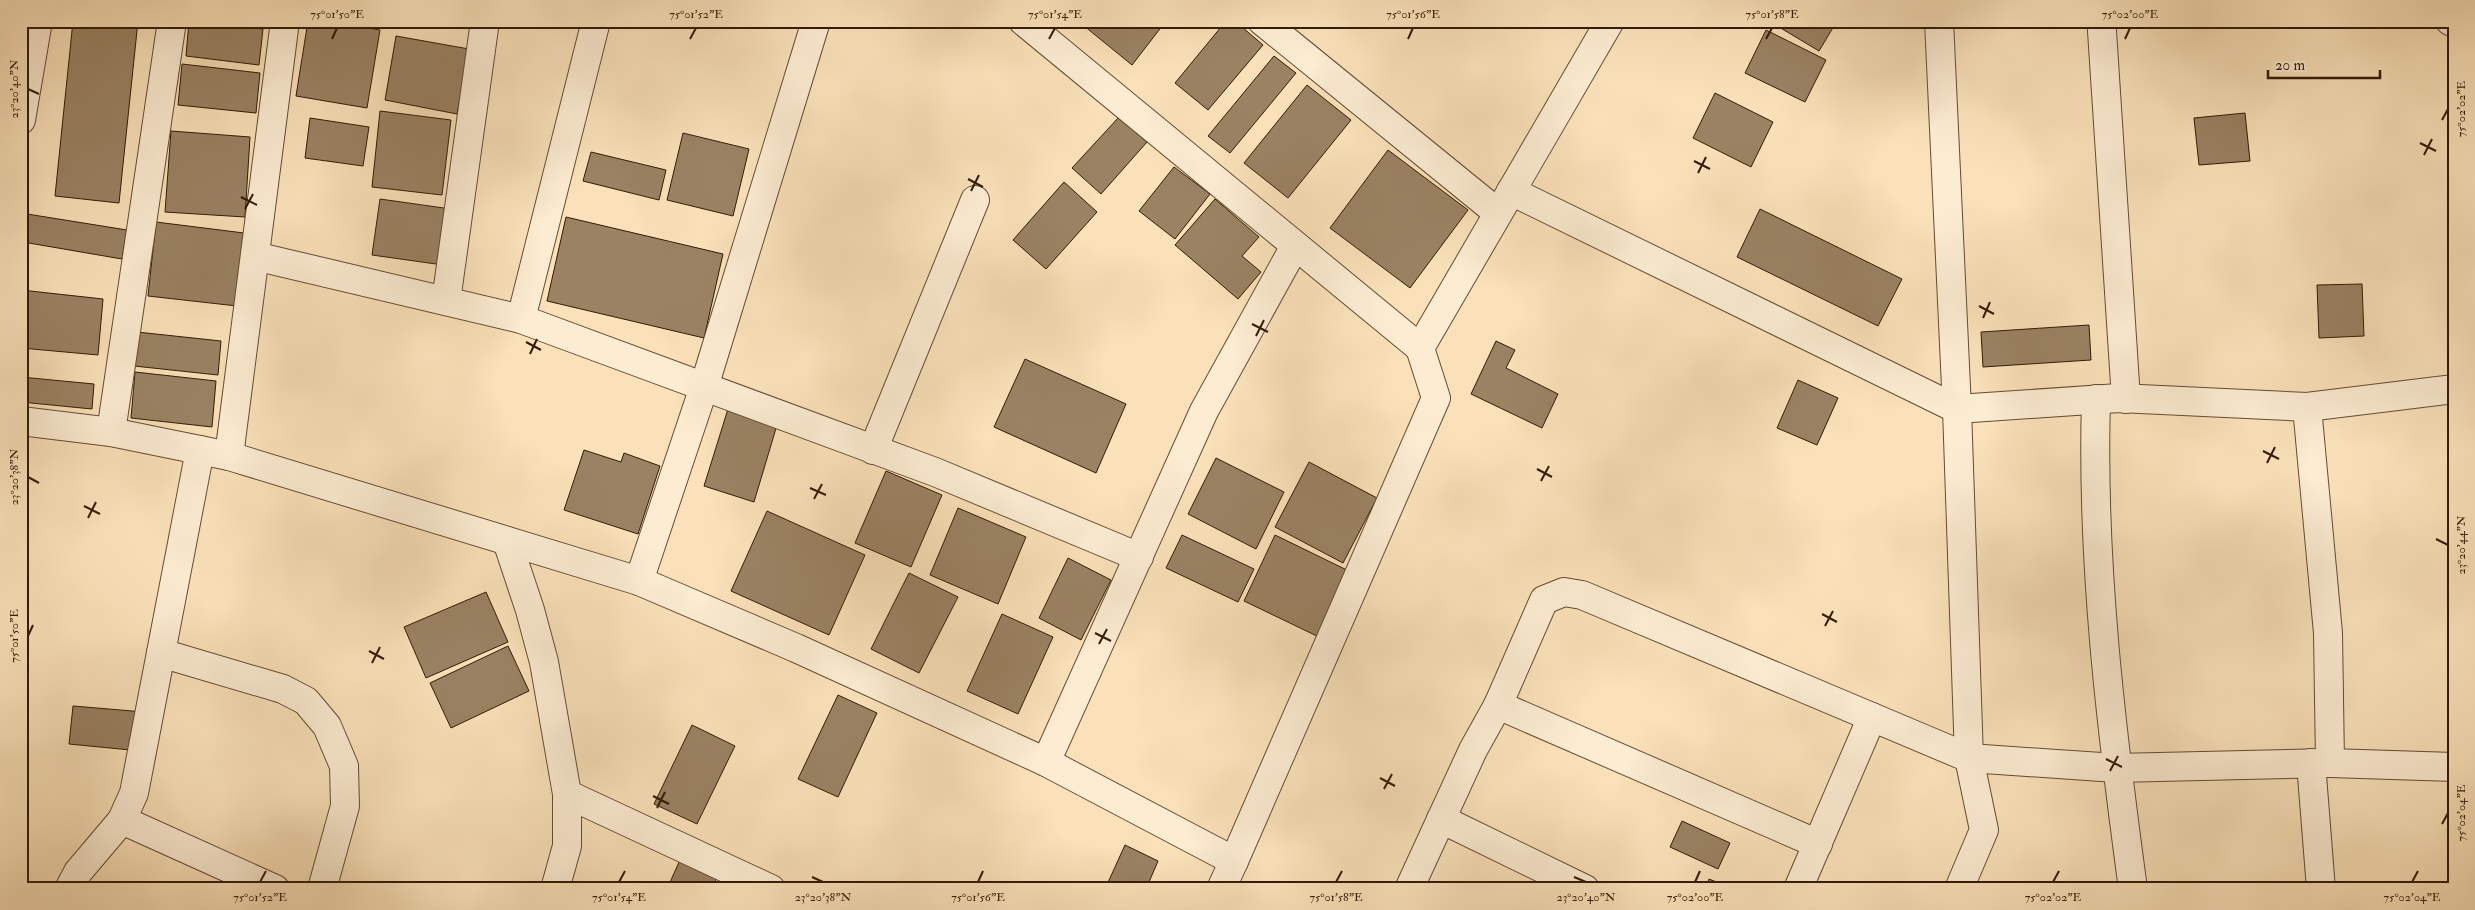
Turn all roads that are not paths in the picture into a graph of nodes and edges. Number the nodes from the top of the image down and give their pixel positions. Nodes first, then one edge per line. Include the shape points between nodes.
1 (38, 21) edge
2 (172, 21) edge
3 (285, 21) edge
4 (485, 21) edge
5 (596, 21) edge
6 (816, 21) edge
7 (1023, 21) edge
8 (1262, 21) edge
9 (1610, 21) edge
10 (1939, 21) edge
11 (2450, 21) edge
12 (2454, 23) edge
13 (2102, 32) dead end
14 (21, 120) edge
15 (975, 200) dead end
16 (1505, 202) junction
17 (1296, 246) junction
18 (255, 256) junction
19 (446, 301) junction
20 (521, 319) junction
21 (1420, 348) junction
22 (704, 387) junction
23 (2454, 389) edge
24 (2126, 398) junction
25 (2096, 399) junction
26 (2307, 407) junction
27 (1957, 408) junction
28 (21, 421) edge
29 (111, 432) junction
30 (200, 450) junction
31 (873, 450) junction
32 (229, 456) junction
33 (507, 541) junction
34 (1139, 557) junction
35 (639, 581) junction
36 (161, 654) junction
37 (1498, 706) junction
38 (1872, 717) junction
39 (1969, 758) junction
40 (1046, 762) junction
41 (2321, 763) junction
42 (2454, 767) edge
43 (2116, 768) junction
44 (568, 794) junction
45 (122, 820) junction
46 (1441, 820) junction
47 (1818, 844) junction
48 (1234, 861) junction
49 (69, 889) edge
50 (275, 889) edge
51 (322, 889) edge
52 (556, 889) edge
53 (771, 889) edge
54 (1221, 889) edge
55 (1408, 889) edge
56 (1585, 889) edge
57 (1798, 889) edge
58 (1959, 889) edge
59 (2133, 889) edge
60 (2322, 889) edge

1 - 14 street
2 - 29 street
3 - 18 street
4 - 19 street
5 - 20 street
6 - 22 street
7 - 17 street
8 - 16 street
9 - 16 street
10 - 27 street
11 - 12 street
13 - 24 street
15 - 31 street
16 - 21 street
16 - 27 street
17 - 21 street
17 - 34 street via 1204,411
18 - 19 street
18 - 32 street
19 - 20 street
20 - 22 street
21 - 48 street via 1436,398
22 - 31 street
22 - 35 street
23 - 26 street
24 - 25 street
24 - 26 street
25 - 27 street
25 - 43 street via 2094,464 2099,580
26 - 41 street via 2328,633
27 - 39 street
28 - 29 street
29 - 30 street
30 - 32 street
30 - 36 street
31 - 34 street via 935,472
32 - 33 street
33 - 35 street
33 - 44 street via 544,662
34 - 40 street
35 - 40 street via 805,652
36 - 45 street via 134,793
36 - 51 street via 282,689 306,701 327,726 344,766 345,806
37 - 38 street via 1544,600 1564,592 1582,595
37 - 46 street
37 - 47 street
38 - 39 street
38 - 47 street
39 - 43 street
39 - 58 street via 1984,830
40 - 48 street
41 - 42 street
41 - 43 street
41 - 60 street
43 - 59 street
44 - 52 street via 567,846
44 - 53 street
45 - 49 street via 78,872
45 - 50 street
46 - 55 street
46 - 56 street
47 - 57 street
48 - 54 street

